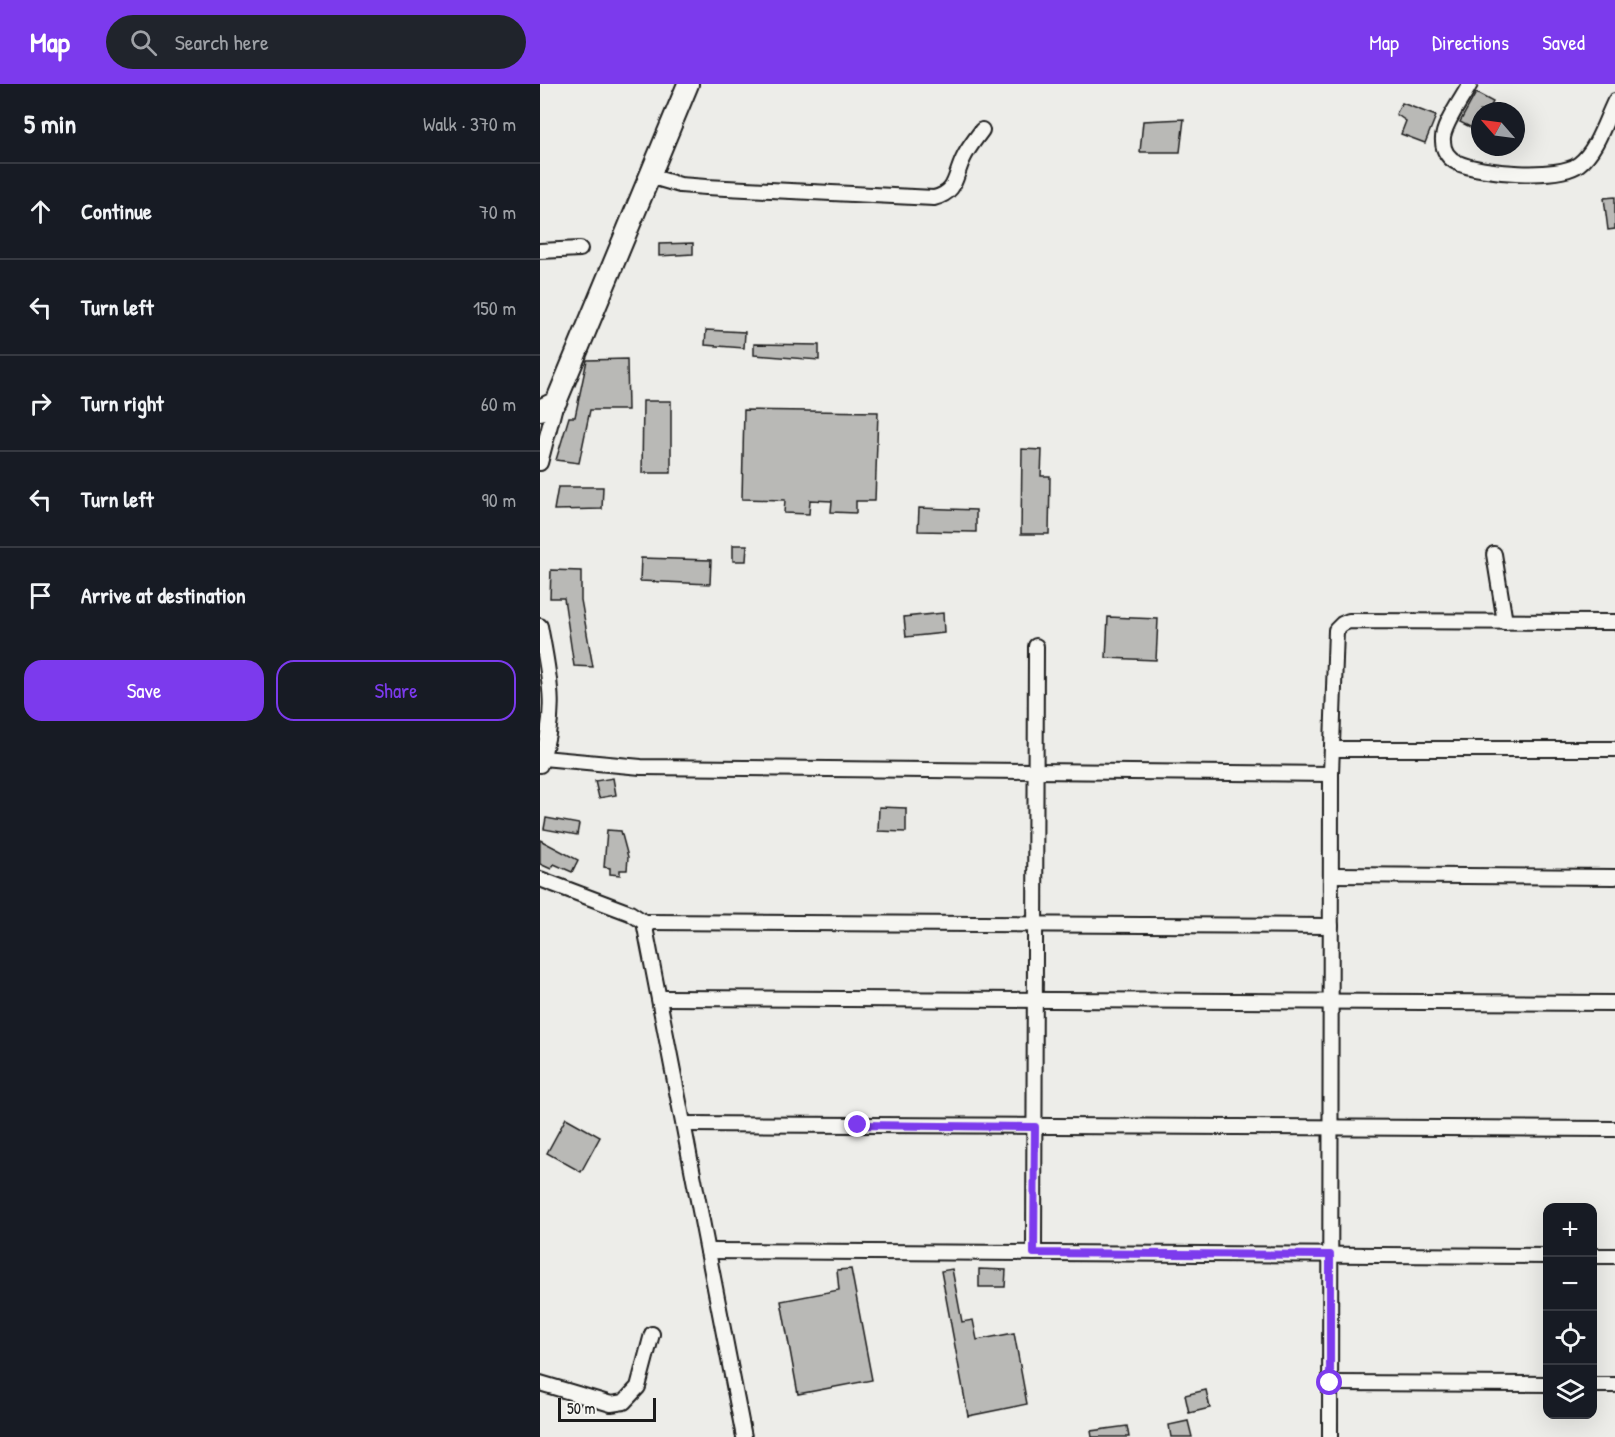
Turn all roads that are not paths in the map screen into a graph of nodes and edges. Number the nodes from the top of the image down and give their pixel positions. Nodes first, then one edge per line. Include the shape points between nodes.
1 (687, 84) edge
2 (1470, 84) edge
3 (1615, 101) edge
4 (982, 130) dead end
5 (649, 176) junction
6 (580, 249) dead end
7 (540, 251) edge
8 (548, 406) edge
9 (540, 463) edge
10 (1494, 554) dead end
11 (1505, 622) junction
12 (1615, 622) edge
13 (540, 626) edge
14 (1036, 646) dead end
15 (1332, 749) junction
16 (1615, 749) edge
17 (541, 762) edge
18 (1035, 771) junction
19 (1331, 774) junction
20 (1331, 875) junction
21 (1615, 877) edge
22 (540, 879) edge
23 (644, 922) junction
24 (1035, 923) junction
25 (1331, 926) junction
26 (660, 998) junction
27 (1035, 999) junction
28 (1331, 1001) junction
29 (1615, 1003) edge
30 (684, 1124) junction
31 (1035, 1127) junction
32 (1331, 1128) junction
33 (1615, 1129) edge
34 (708, 1251) junction
35 (1034, 1253) junction
36 (1330, 1255) junction
37 (1543, 1256) edge
38 (1597, 1256) edge
39 (1615, 1256) edge
40 (652, 1334) dead end
41 (540, 1383) edge
42 (1330, 1383) junction
43 (1543, 1384) edge
44 (1597, 1385) edge
45 (1615, 1385) edge
46 (744, 1437) edge
47 (1330, 1437) edge

1 - 5 street
2 - 3 street via 1443,132 1447,154 1462,165 1530,175 1560,173 1578,165 1591,151
4 - 5 street via 965,155 953,188 934,198 680,185
5 - 8 street
6 - 7 street
8 - 9 street
10 - 11 street
11 - 12 street
11 - 15 street via 1342,624 1335,633
13 - 17 street via 553,700
14 - 18 street
15 - 16 street
15 - 19 street
17 - 18 street via 641,767
18 - 19 street
18 - 24 street
19 - 20 street
20 - 21 street
20 - 25 street
22 - 23 street
23 - 24 street
23 - 26 street
24 - 25 street
24 - 27 street
25 - 28 street
26 - 27 street
26 - 30 street
27 - 28 street
27 - 31 street
28 - 29 street
28 - 32 street
30 - 31 street
30 - 34 street
31 - 32 street
31 - 35 street
32 - 33 street
32 - 36 street
34 - 35 street
34 - 46 street
35 - 36 street
36 - 37 street
36 - 42 street
38 - 39 street
40 - 41 street via 638,1387 624,1402 611,1404
42 - 43 street
42 - 47 street
44 - 45 street

